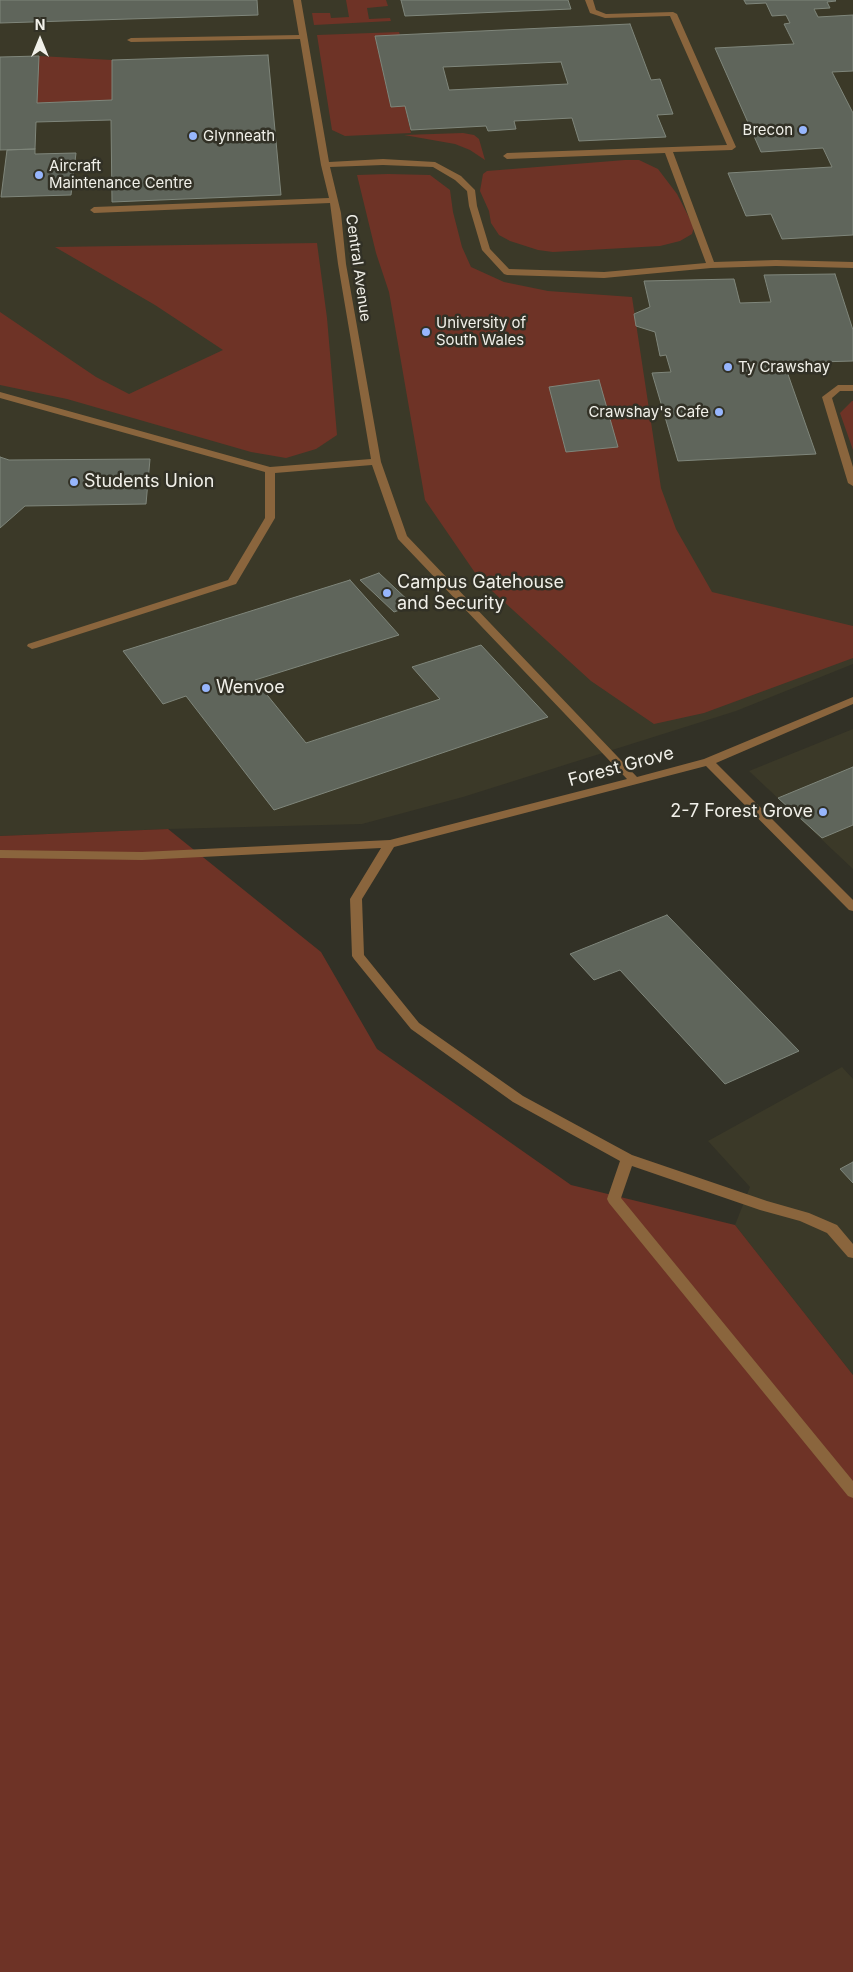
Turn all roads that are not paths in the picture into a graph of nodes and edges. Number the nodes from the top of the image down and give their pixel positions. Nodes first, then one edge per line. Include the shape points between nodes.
1 (297, 0) edge
2 (589, 0) edge
3 (302, 37) junction
4 (131, 40) dead end
5 (668, 150) junction
6 (507, 156) dead end
7 (324, 165) junction
8 (334, 200) junction
9 (94, 210) dead end
10 (711, 265) junction
11 (853, 265) edge
12 (853, 388) edge
13 (0, 395) edge
14 (376, 462) junction
15 (270, 470) junction
16 (853, 483) edge
17 (32, 646) dead end
18 (853, 700) edge
19 (708, 762) junction
20 (635, 782) junction
21 (390, 844) junction
22 (0, 854) edge
23 (853, 906) edge
24 (627, 1159) junction
25 (853, 1253) edge
26 (853, 1492) edge

1 - 3 street, Central Avenue
2 - 5 street via 593,10 605,16 673,14 732,147
3 - 4 street
3 - 7 street, Central Avenue
5 - 6 street
5 - 10 street
7 - 8 street, Central Avenue
7 - 10 street via 383,162 435,165 458,178 471,190 486,250 506,272 604,275
8 - 9 street
8 - 14 street, Central Avenue
10 - 11 street via 776,262
12 - 16 street via 838,388 827,397
13 - 15 street
14 - 15 street
14 - 20 street, Central Avenue via 402,537
15 - 17 street via 270,518 232,582
18 - 19 street, Forest Grove
19 - 20 street, Forest Grove
19 - 23 street
20 - 21 street, Forest Grove
21 - 22 street, Forest Grove via 142,856
21 - 24 street via 356,899 358,956 415,1026 518,1099
24 - 25 street via 804,1217 832,1229
24 - 26 street via 614,1199

